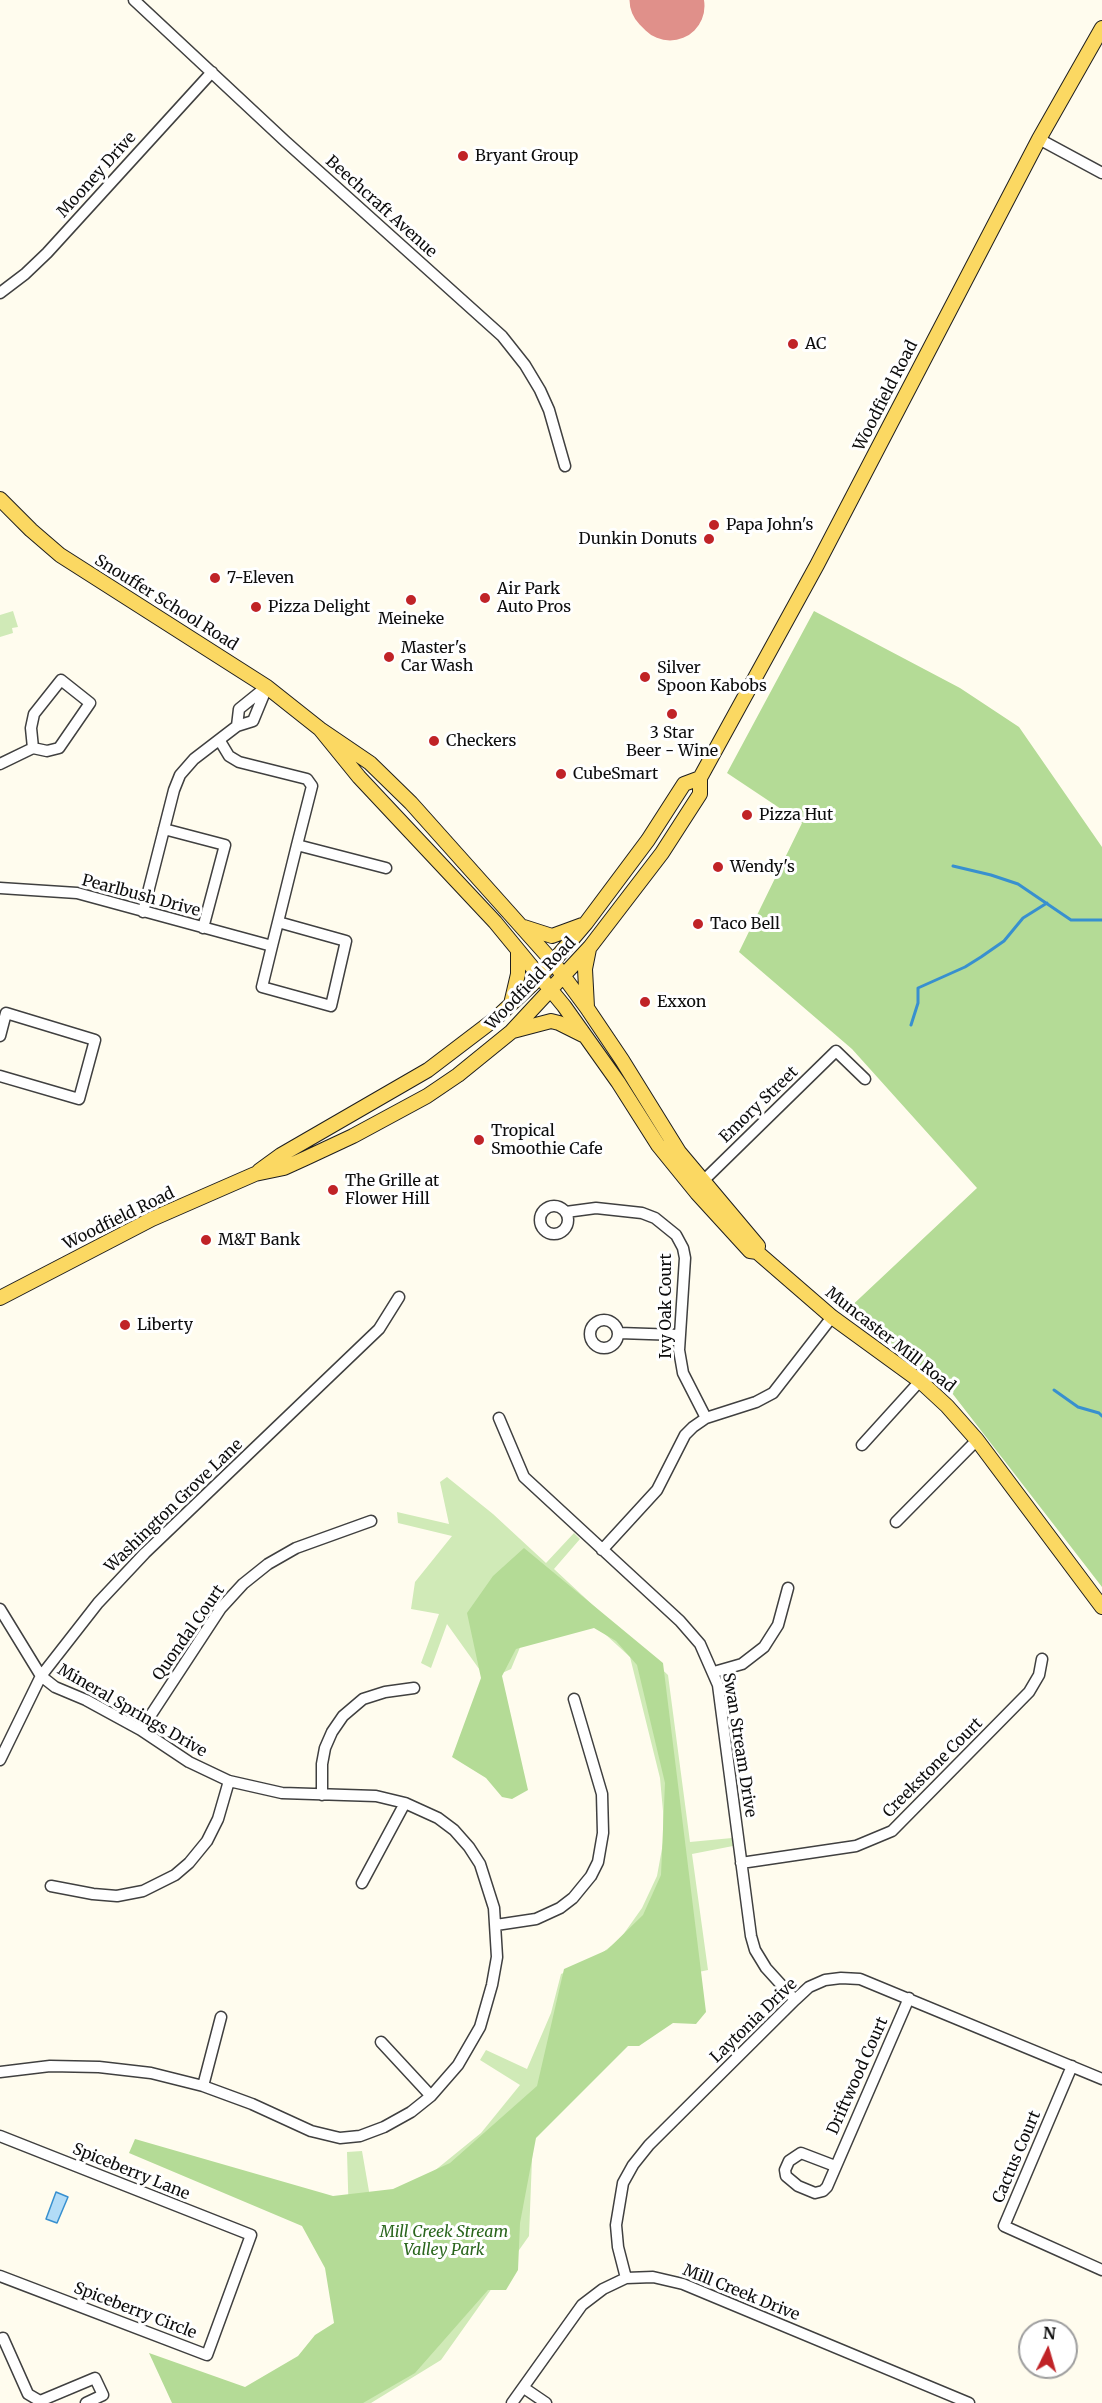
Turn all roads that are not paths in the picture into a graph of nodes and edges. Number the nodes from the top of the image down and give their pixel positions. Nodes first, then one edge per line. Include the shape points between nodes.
1 (134, 0) edge
2 (1102, 28) edge
3 (212, 72) junction
4 (1039, 139) junction
5 (1102, 173) edge
6 (0, 293) edge
7 (565, 466) dead end
8 (0, 499) edge
9 (267, 687) junction
10 (237, 726) junction
11 (320, 729) junction
12 (220, 741) junction
13 (33, 748) junction
14 (0, 764) edge
15 (700, 778) junction
16 (164, 829) junction
17 (297, 845) junction
18 (386, 868) dead end
19 (0, 888) edge
20 (143, 912) junction
21 (278, 922) junction
22 (586, 923) junction
23 (522, 926) junction
24 (203, 928) junction
25 (272, 946) junction
26 (590, 947) junction
27 (518, 951) junction
28 (553, 963) junction
29 (540, 976) junction
30 (563, 976) junction
31 (551, 990) junction
32 (511, 1004) junction
33 (587, 1008) junction
34 (511, 1032) junction
35 (0, 1035) edge
36 (587, 1036) junction
37 (0, 1076) edge
38 (865, 1079) dead end
39 (255, 1174) junction
40 (702, 1182) junction
41 (566, 1212) dead end
42 (757, 1252) junction
43 (399, 1297) dead end
44 (0, 1298) edge
45 (832, 1317) junction
46 (619, 1333) dead end
47 (679, 1335) junction
48 (920, 1382) junction
49 (499, 1418) dead end
50 (706, 1418) junction
51 (976, 1440) junction
52 (862, 1445) dead end
53 (371, 1521) dead end
54 (896, 1522) dead end
55 (602, 1550) junction
56 (788, 1588) dead end
57 (1102, 1607) edge
58 (0, 1609) edge
59 (1042, 1659) dead end
60 (714, 1672) junction
61 (41, 1676) junction
62 (414, 1688) dead end
63 (574, 1699) dead end
64 (141, 1730) junction
65 (0, 1760) edge
66 (229, 1780) junction
67 (322, 1795) junction
68 (405, 1803) junction
69 (741, 1863) junction
70 (362, 1883) dead end
71 (51, 1886) dead end
72 (496, 1925) junction
73 (909, 1998) junction
74 (795, 2000) junction
75 (222, 2017) dead end
76 (381, 2042) dead end
77 (1072, 2066) junction
78 (0, 2072) edge
79 (1102, 2079) edge
80 (204, 2086) junction
81 (431, 2096) junction
82 (0, 2136) edge
83 (836, 2166) junction
84 (251, 2235) joint
85 (1102, 2270) edge
86 (0, 2276) edge
87 (626, 2278) junction
88 (0, 2339) edge
89 (524, 2388) junction
90 (51, 2400) edge
91 (86, 2403) edge
92 (512, 2403) edge
93 (546, 2403) edge
94 (969, 2403) edge

1 - 3 street, Beechcraft Avenue
2 - 4 main road, Woodfield Road
3 - 6 street, Mooney Drive via 46,253
3 - 7 street, Beechcraft Avenue via 502,336 540,390
4 - 5 street
4 - 15 main road, Woodfield Road via 817,565
8 - 9 main road, Snouffer School Road via 81,570
9 - 10 street via 239,710
9 - 10 street via 253,721
9 - 11 main road, Snouffer School Road
10 - 12 street
11 - 23 main road, Snouffer School Road via 370,763 403,795
11 - 27 main road, Snouffer School Road
12 - 16 street via 194,759 180,775
12 - 17 street via 229,756 239,762 310,782
13 - 13 street via 59,748 90,703 61,680 34,714
13 - 14 street
15 - 22 main road, Woodfield Road via 684,784
15 - 26 main road, Woodfield Road via 700,794 684,820
16 - 20 street
16 - 24 street via 225,845
17 - 18 street
17 - 21 street
19 - 20 street, Pearlbush Drive via 77,893
20 - 24 street, Pearlbush Drive
21 - 25 street
21 - 25 street via 346,941 331,1006 262,987
22 - 23 main road via 552,936
22 - 28 main road, Woodfield Road
23 - 28 main road, Snouffer School Road
24 - 25 street, Pearlbush Drive
26 - 30 main road, Woodfield Road
26 - 33 main road via 585,969
27 - 29 main road, Snouffer School Road
27 - 32 main road via 518,974
28 - 29 main road, Woodfield Road
28 - 30 main road, Muncaster Mill Road
29 - 31 main road, Muncaster Mill Road
29 - 32 main road, Woodfield Road
30 - 31 main road, Woodfield Road
30 - 33 main road, Muncaster Mill Road
31 - 34 main road, Woodfield Road
31 - 36 main road, Muncaster Mill Road
32 - 39 main road, Woodfield Road via 428,1070
33 - 40 main road, Muncaster Mill Road via 669,1138
34 - 36 main road via 551,1021
34 - 39 main road, Woodfield Road via 458,1075 394,1115 284,1168
35 - 37 street via 6,1013 95,1040 79,1099
36 - 42 main road, Muncaster Mill Road via 658,1145 750,1251
38 - 40 street, Emory Street via 836,1051
39 - 44 main road, Woodfield Road via 152,1219
40 - 42 main road, Muncaster Mill Road via 758,1246
41 - 47 street, Ivy Oak Court via 596,1208 642,1213 676,1235 685,1258
42 - 45 main road, Muncaster Mill Road
43 - 61 street, Washington Grove Lane via 379,1329 145,1553 98,1603
45 - 48 main road, Muncaster Mill Road
45 - 50 street via 773,1393
46 - 47 street
47 - 50 street, Ivy Oak Court via 683,1373
48 - 51 main road, Muncaster Mill Road
48 - 52 street
49 - 55 street, Swan Stream Drive via 524,1478
50 - 55 street via 685,1436 657,1490
51 - 54 street
51 - 57 main road, Muncaster Mill Road
53 - 64 street, Quondal Court via 296,1548 243,1584 221,1608
55 - 60 street, Swan Stream Drive via 680,1621 700,1644
56 - 60 street via 778,1625 764,1647 742,1664
58 - 61 street
59 - 69 street, Creekstone Court via 1039,1675 1029,1692 892,1831 856,1846
60 - 69 street, Swan Stream Drive
61 - 64 street, Mineral Springs Drive via 55,1687
61 - 65 street, Washington Grove Lane
62 - 67 street via 363,1699 343,1716 325,1748
63 - 72 street via 602,1794 603,1833 598,1862 591,1876 561,1908 536,1919
64 - 66 street, Mineral Springs Drive via 189,1762
66 - 67 street, Mineral Springs Drive via 282,1793
66 - 71 street via 207,1841 175,1875 143,1891 117,1896
67 - 68 street, Mineral Springs Drive via 375,1796
68 - 70 street
68 - 72 street, Mineral Springs Drive via 438,1818 469,1847 487,1882
69 - 74 street, Swan Stream Drive via 755,1950
72 - 81 street, Mineral Springs Drive via 497,1958 480,2027 458,2065
73 - 74 street, Laytonia Drive via 860,1979 841,1978 810,1987
73 - 77 street, Laytonia Drive
73 - 83 street, Driftwood Court
74 - 87 street, Laytonia Drive via 633,2165 623,2183 616,2225
75 - 80 street
76 - 81 street
77 - 79 street, Laytonia Drive
77 - 85 street, Cactus Court via 1004,2226
78 - 80 street, Mineral Springs Drive via 50,2066 99,2067 151,2073
80 - 81 street, Mineral Springs Drive via 311,2131 340,2138 384,2127
82 - 84 street, Spiceberry Lane
83 - 83 street, Driftwood Court via 801,2153 789,2161 785,2170 790,2181 815,2193 827,2187
84 - 86 street, Spiceberry Circle via 207,2355
87 - 89 street, Mill Creek Drive via 603,2289 582,2306
87 - 94 street, Mill Creek Drive via 653,2277 683,2284
88 - 90 street via 3,2338 28,2394 40,2401
89 - 92 street, Mill Creek Drive
89 - 93 street
90 - 91 street via 94,2378 102,2395

